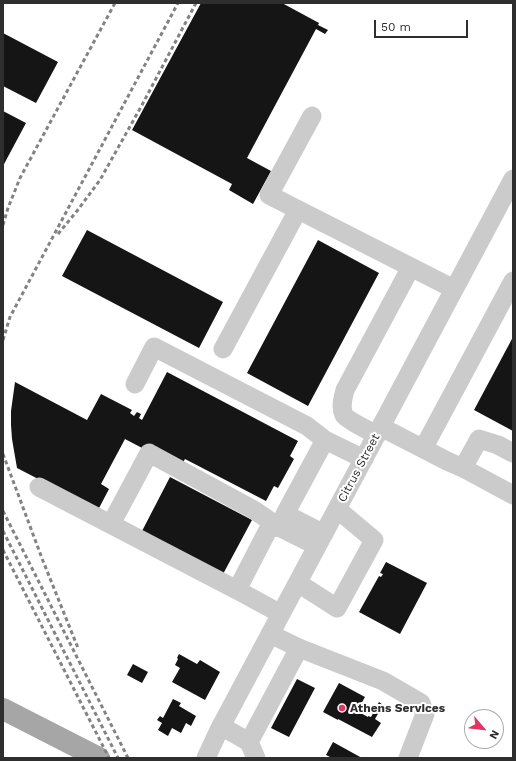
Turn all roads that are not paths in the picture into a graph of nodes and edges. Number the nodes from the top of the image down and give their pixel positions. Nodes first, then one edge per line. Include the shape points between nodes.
1 (312, 116) dead end
2 (513, 179) edge
3 (298, 210) junction
4 (411, 267) junction
5 (513, 281) edge
6 (454, 289) junction
7 (223, 349) dead end
8 (135, 384) dead end
9 (379, 431) junction
10 (325, 440) junction
11 (424, 449) junction
12 (513, 453) edge
13 (364, 459) junction
14 (463, 468) junction
15 (39, 487) dead end
16 (513, 495) edge
17 (337, 509) junction
18 (111, 524) junction
19 (279, 527) junction
20 (320, 540) junction
21 (298, 583) junction
22 (244, 593) junction
23 (281, 614) junction
24 (270, 634) junction
25 (299, 648) junction
26 (3, 709) edge
27 (221, 726) junction
28 (253, 750) edge
29 (99, 758) edge
30 (206, 758) edge
31 (408, 758) edge

1 - 3 street via 269,195
2 - 6 street, Citrus Street
3 - 4 street
3 - 7 street
4 - 6 street
4 - 9 street via 345,390 342,401 344,415 349,420
5 - 11 street
6 - 9 street, Citrus Street
8 - 10 street via 154,347 306,426
9 - 11 street
9 - 13 street, Citrus Street
10 - 13 street
10 - 20 street via 286,514
11 - 14 street
12 - 14 street via 479,439
13 - 17 street, Citrus Street
14 - 16 street
15 - 18 street
17 - 20 street, Citrus Street
17 - 21 street via 374,540 337,608
18 - 19 street via 149,453 254,510
18 - 22 street
19 - 20 street
19 - 22 street via 269,528
20 - 21 street, Citrus Street
21 - 23 street, Citrus Street
22 - 23 street
23 - 24 street, Citrus Street
24 - 25 street
24 - 27 street, Citrus Street
25 - 28 street
25 - 31 street via 383,681 421,703 425,714
26 - 29 main road
27 - 28 street
27 - 30 street, Citrus Street

